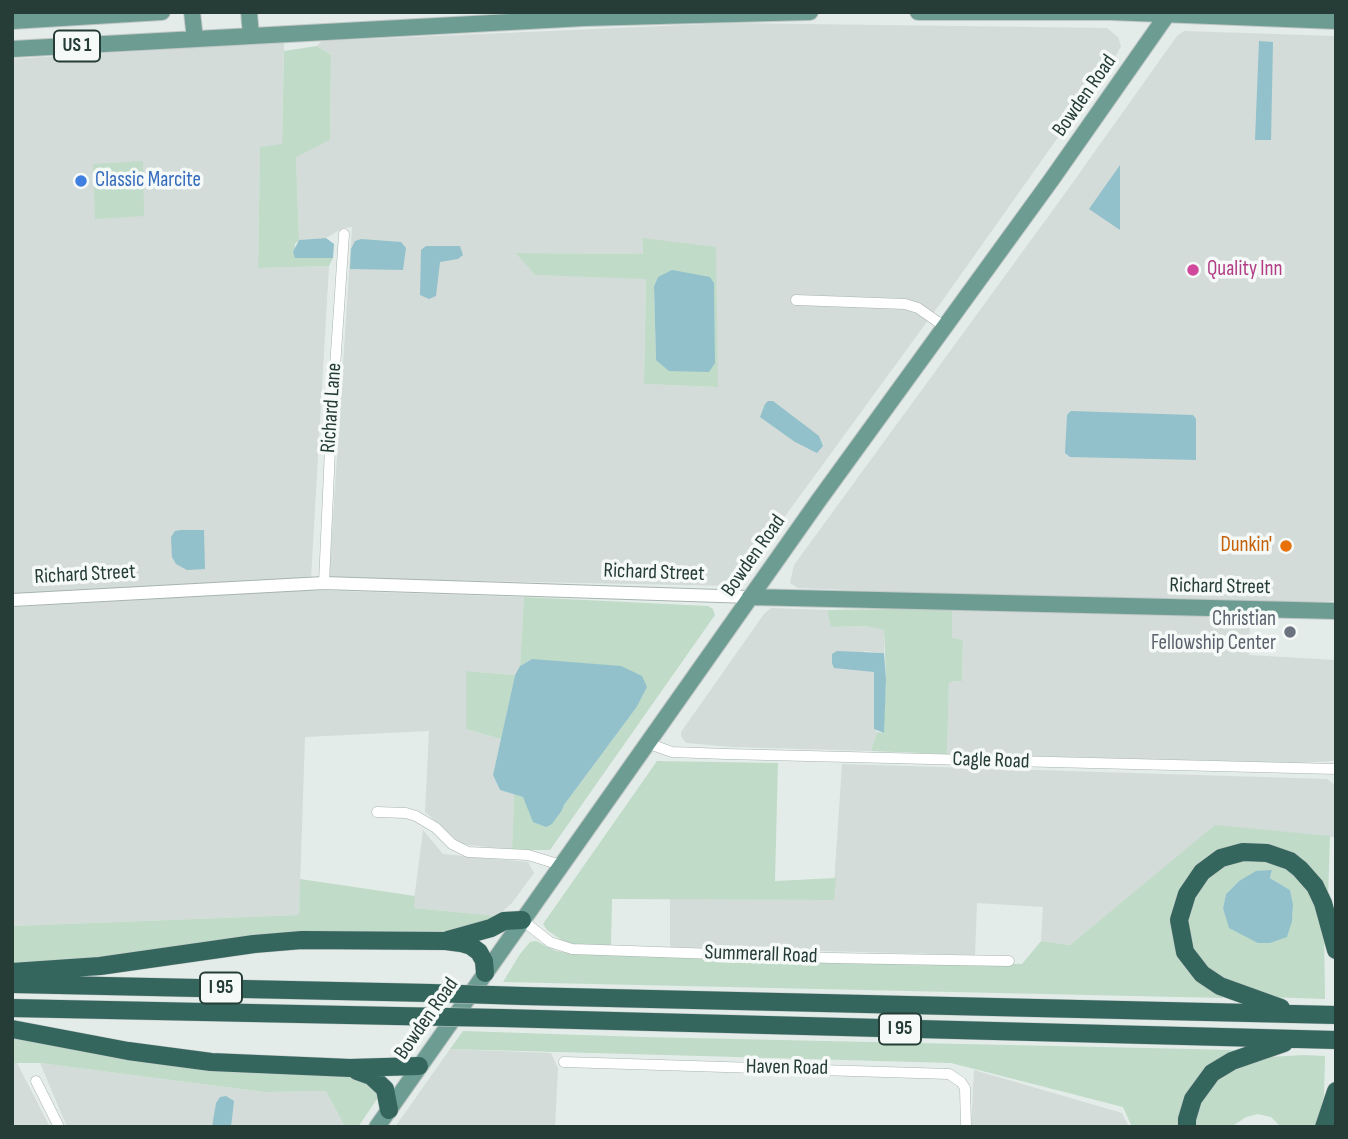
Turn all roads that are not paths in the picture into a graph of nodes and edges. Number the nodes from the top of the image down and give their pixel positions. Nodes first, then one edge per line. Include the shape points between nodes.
1 (162, 12) edge
2 (192, 12) edge
3 (249, 12) edge
4 (800, 12) edge
5 (810, 12) edge
6 (918, 12) edge
7 (1168, 14) edge
8 (483, 18) edge
9 (12, 21) edge
10 (1336, 21) edge
11 (251, 36) junction
12 (195, 39) junction
13 (12, 49) edge
14 (344, 234) dead end
15 (796, 300) dead end
16 (945, 327) junction
17 (324, 583) junction
18 (750, 597) junction
19 (12, 600) edge
20 (1336, 611) edge
21 (647, 743) junction
22 (1336, 769) edge
23 (377, 812) dead end
24 (561, 865) junction
25 (522, 920) junction
26 (446, 941) junction
27 (1336, 950) edge
28 (1009, 961) dead end
29 (12, 972) edge
30 (485, 973) junction
31 (12, 984) edge
32 (12, 1008) edge
33 (1301, 1014) junction
34 (1336, 1015) edge
35 (12, 1029) edge
36 (1299, 1039) junction
37 (1336, 1040) edge
38 (564, 1062) dead end
39 (419, 1066) junction
40 (350, 1068) junction
41 (36, 1081) dead end
42 (1336, 1091) edge
43 (389, 1110) junction
44 (59, 1127) edge
45 (377, 1127) edge
46 (966, 1127) edge
47 (1187, 1127) edge
48 (1324, 1127) edge

1 - 9 main road, US 1
2 - 12 main road
3 - 11 main road
4 - 5 main road, US 1
4 - 8 main road, US 1
6 - 7 main road
7 - 10 main road
7 - 16 main road, Bowden Road
8 - 11 main road, US 1
11 - 12 main road, US 1
12 - 13 main road, US 1
14 - 17 street, Richard Lane
15 - 16 street via 905,304
16 - 18 main road, Bowden Road
17 - 18 street, Richard Street
17 - 19 street, Richard Street
18 - 20 main road, Richard Street
18 - 21 main road, Bowden Road
21 - 22 street, Cagle Road via 673,752 726,754
21 - 24 main road, Bowden Road
23 - 24 street via 416,816 468,852 528,855
24 - 25 main road, Bowden Road
25 - 26 highway via 504,921
25 - 28 street, Summerall Road via 550,942 572,949
25 - 30 main road, Bowden Road
26 - 29 highway via 278,942 100,966
26 - 30 highway via 479,952
27 - 33 highway via 1315,886 1279,856 1256,851 1221,858 1202,872 1187,894 1180,930 1185,952 1202,974 1246,997
30 - 39 main road, Bowden Road
31 - 33 highway, I 95, bridge
32 - 36 highway, I 95, bridge
33 - 34 highway, I 95
35 - 40 highway via 168,1057
36 - 37 highway, I 95
36 - 47 highway via 1232,1061 1212,1073 1193,1099
38 - 46 street, Haven Road via 948,1074 965,1088
39 - 40 highway
39 - 43 main road, Bowden Road
40 - 43 highway via 379,1082
41 - 44 street
42 - 48 highway
43 - 45 main road, Bowden Road

